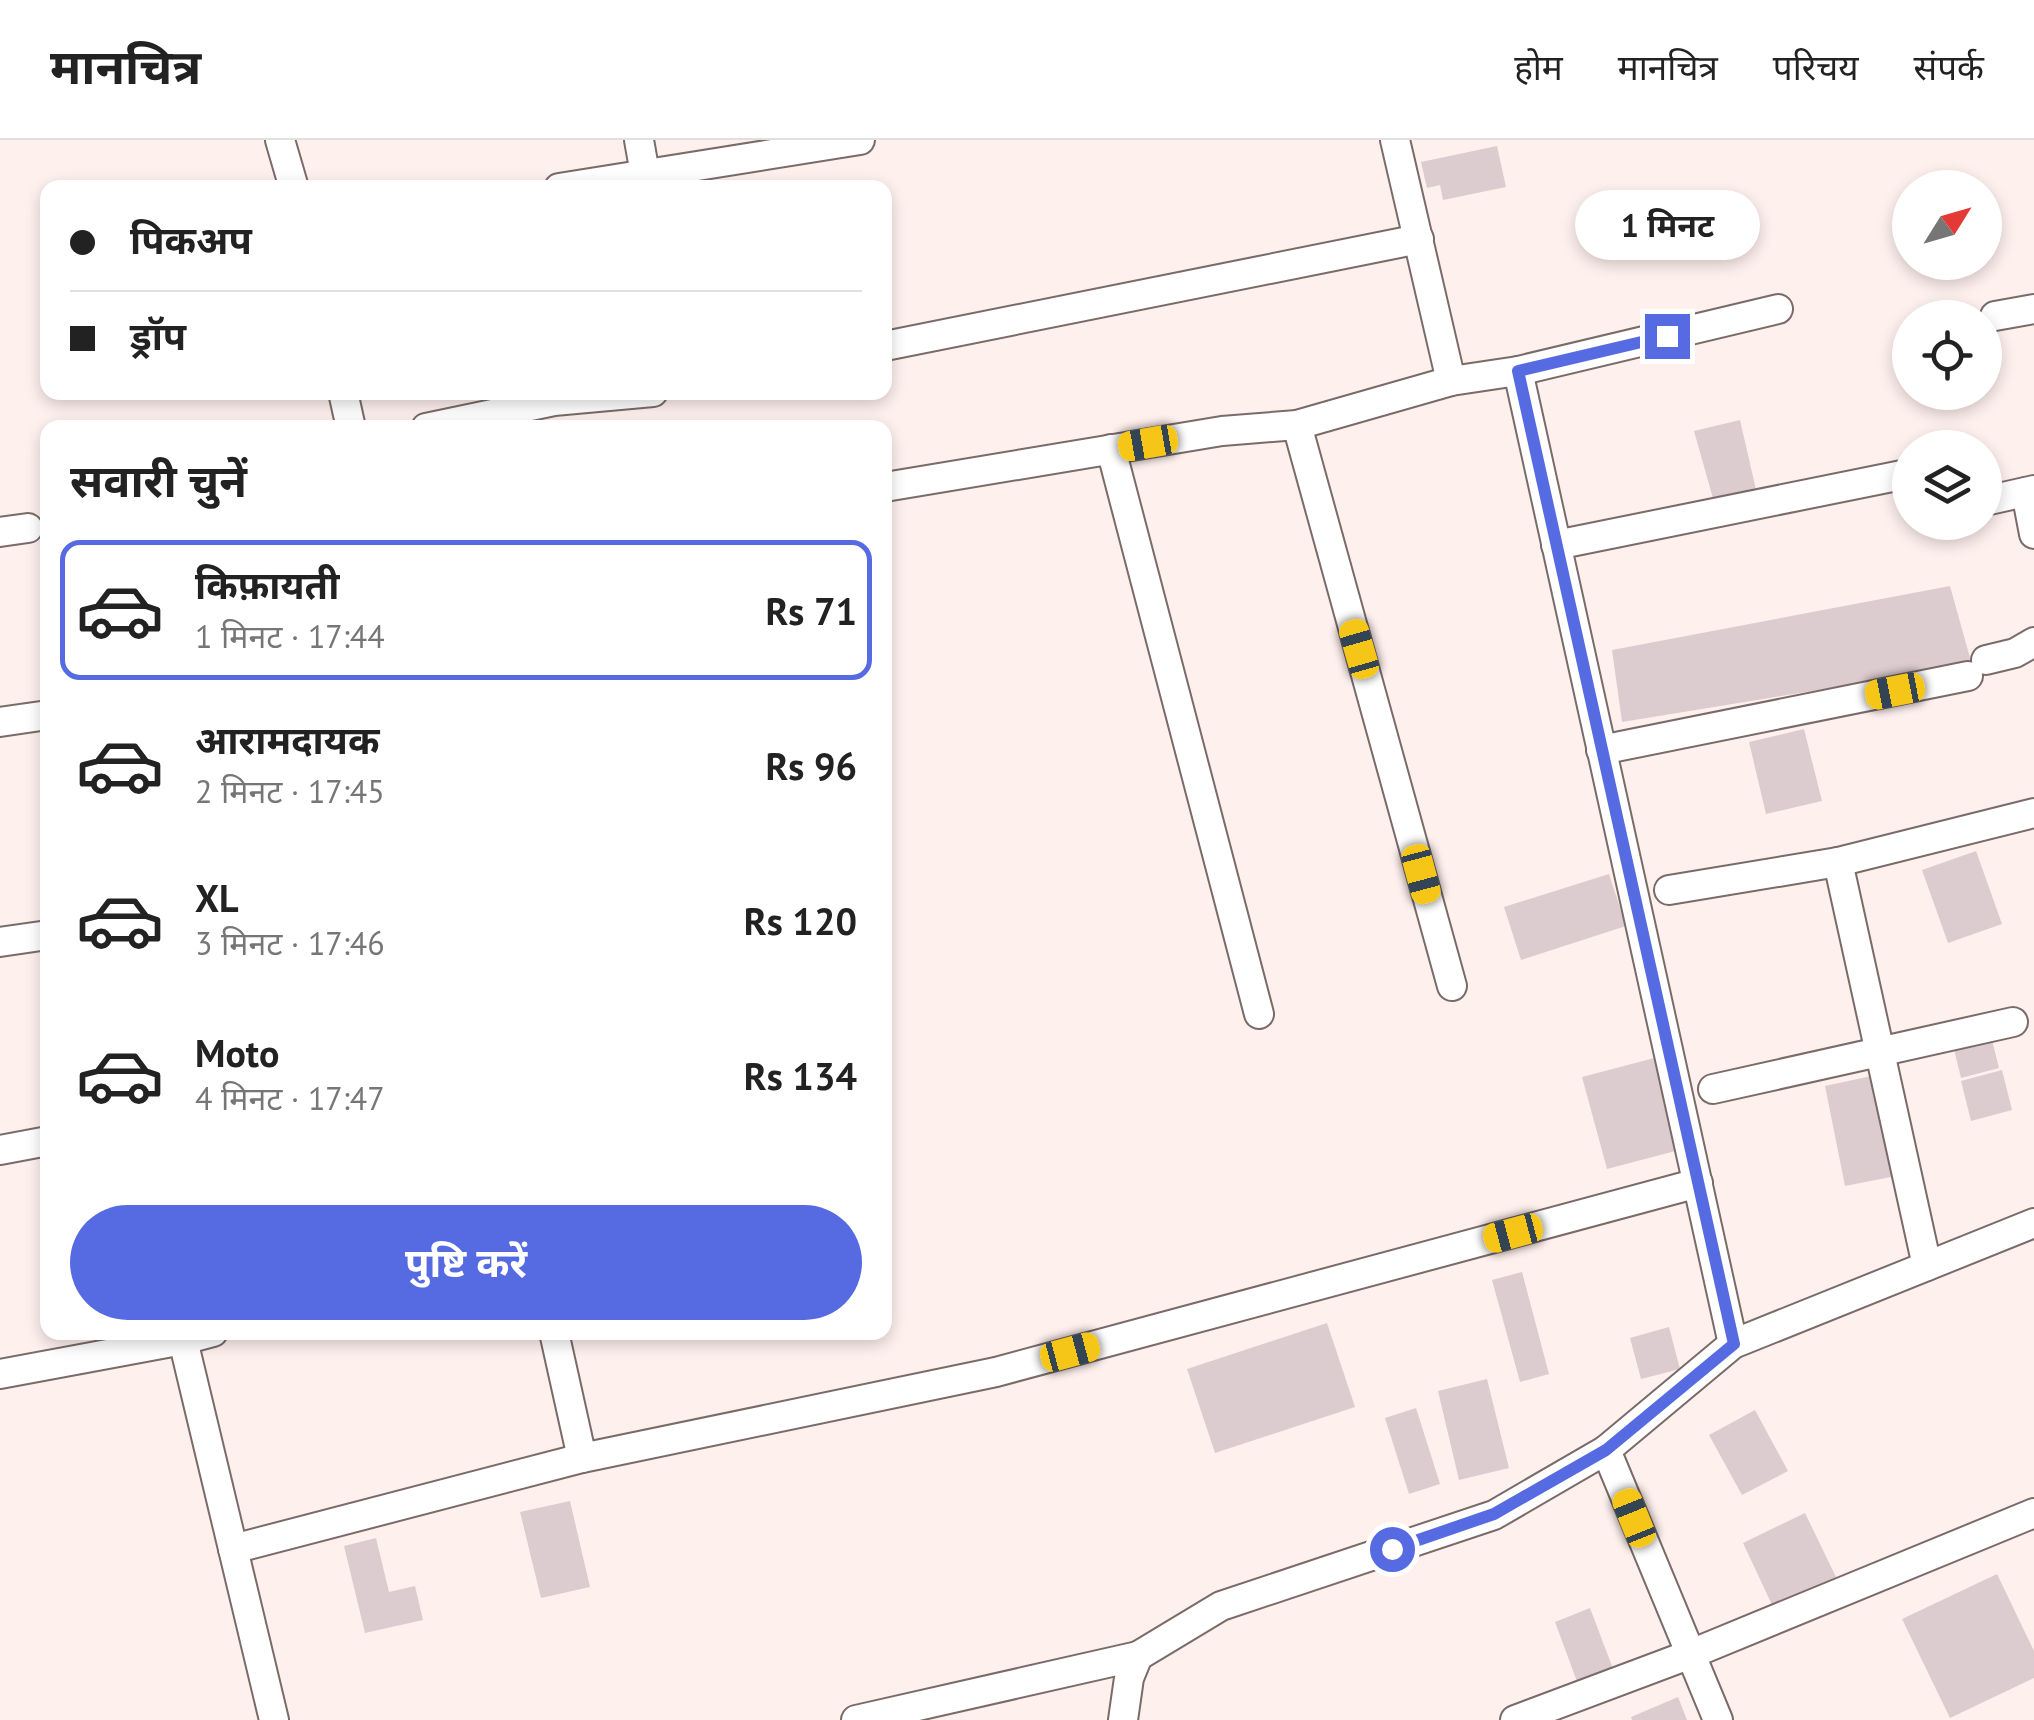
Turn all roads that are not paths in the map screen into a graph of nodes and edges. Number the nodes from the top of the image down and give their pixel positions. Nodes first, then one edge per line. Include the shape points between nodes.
1 (280, 140) edge
2 (640, 140) edge
3 (860, 140) edge
4 (1394, 140) edge
5 (645, 174) junction
6 (292, 180) edge
7 (608, 180) edge
8 (1419, 239) junction
9 (1778, 309) dead end
10 (2034, 309) edge
11 (2002, 315) edge
12 (892, 345) edge
13 (1518, 371) junction
14 (1451, 381) junction
15 (574, 400) edge
16 (465, 420) edge
17 (1297, 425) junction
18 (1111, 449) junction
19 (1892, 477) edge
20 (892, 486) edge
21 (2030, 491) edge
22 (2002, 497) edge
23 (2034, 534) edge
24 (1556, 544) junction
25 (2034, 642) edge
26 (40, 716) edge
27 (0, 722) edge
28 (1601, 750) junction
29 (2034, 814) edge
30 (1838, 862) junction
31 (1668, 890) dead end
32 (40, 936) edge
33 (0, 942) edge
34 (1452, 986) dead end
35 (1259, 1014) dead end
36 (2013, 1022) dead end
37 (1880, 1052) junction
38 (1714, 1089) dead end
39 (40, 1142) edge
40 (0, 1150) edge
41 (1698, 1183) junction
42 (2034, 1223) edge
43 (1927, 1266) junction
44 (183, 1340) joint
45 (556, 1340) edge
46 (1734, 1344) junction
47 (0, 1374) edge
48 (1606, 1450) junction
49 (582, 1458) junction
50 (2034, 1513) edge
51 (233, 1549) junction
52 (1691, 1654) junction
53 (1138, 1656) junction
54 (274, 1720) edge
55 (856, 1720) edge
56 (1123, 1720) edge
57 (1514, 1720) edge
58 (1718, 1720) edge

1 - 6 street
2 - 5 street
3 - 5 street
4 - 8 street
5 - 7 street
8 - 12 street
8 - 14 street
9 - 13 street
10 - 11 street
13 - 14 street
13 - 24 street
14 - 17 street
15 - 16 street
17 - 18 street
17 - 34 street
18 - 20 street
18 - 35 street
19 - 24 street
21 - 22 street
21 - 23 street
24 - 28 street
25 - 28 street via 1977,668
26 - 27 street
28 - 41 street
29 - 30 street
30 - 31 street
30 - 37 street
32 - 33 street
36 - 37 street
37 - 38 street
37 - 43 street
39 - 40 street
41 - 46 street
41 - 49 street via 996,1372
42 - 43 street
43 - 46 street
44 - 47 street
44 - 51 street
45 - 49 street
46 - 48 street
48 - 52 street
48 - 53 street via 1494,1514 1221,1606
49 - 51 street
50 - 52 street
51 - 54 street
52 - 57 street
52 - 58 street
53 - 55 street
53 - 56 street

